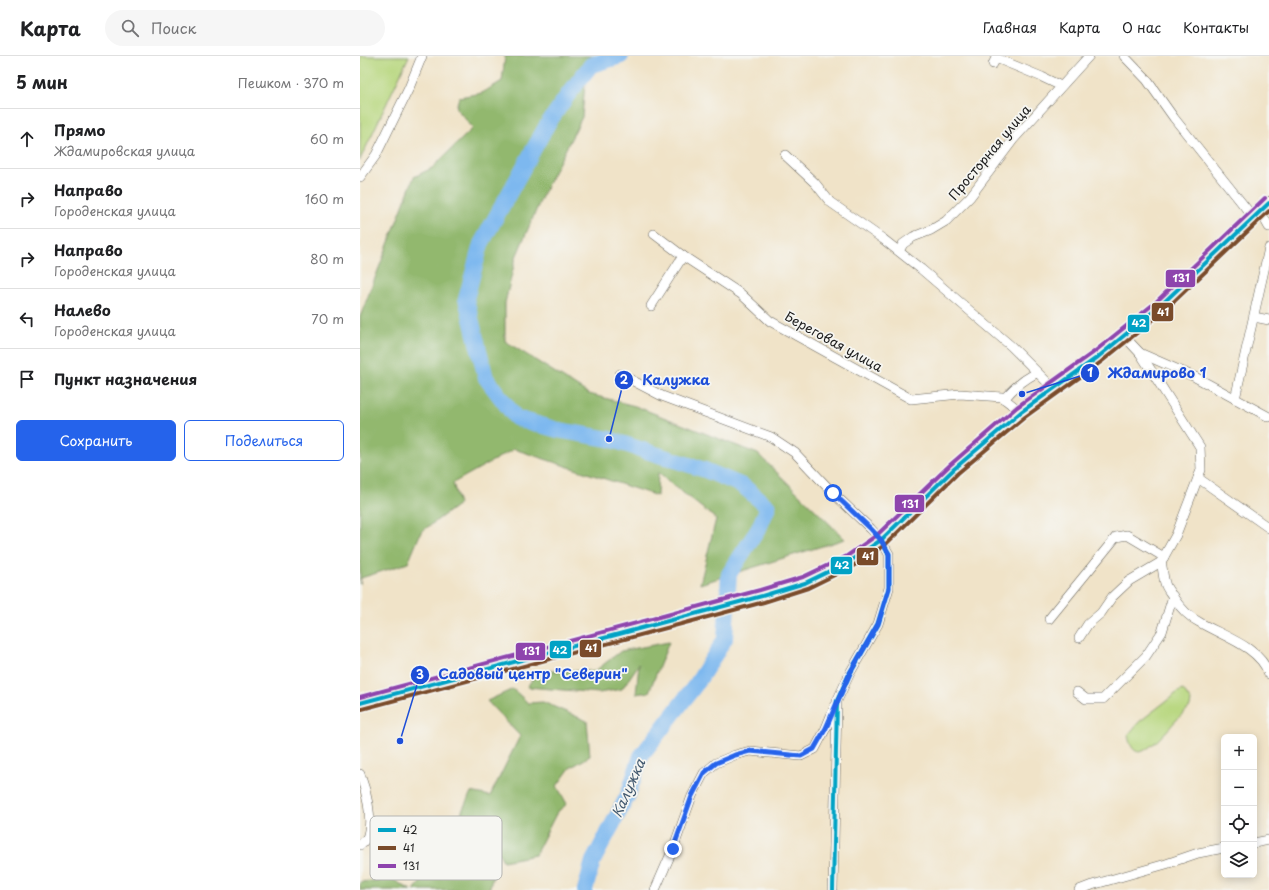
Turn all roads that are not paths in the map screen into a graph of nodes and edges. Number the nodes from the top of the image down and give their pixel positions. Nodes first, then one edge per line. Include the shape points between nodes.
1 (422, 56) edge
2 (1089, 56) edge
3 (1124, 56) edge
4 (994, 64) dead end
5 (1061, 86) junction
6 (785, 155) dead end
7 (360, 177) edge
8 (1260, 210) edge
9 (1269, 226) edge
10 (654, 234) dead end
11 (1269, 248) edge
12 (899, 251) junction
13 (683, 256) junction
14 (651, 306) dead end
15 (1254, 317) junction
16 (1269, 320) edge
17 (1124, 336) junction
18 (1140, 353) junction
19 (1036, 373) junction
20 (620, 374) dead end
21 (1053, 388) junction
22 (1004, 399) junction
23 (1235, 399) junction
24 (1021, 412) junction
25 (1269, 417) edge
26 (1198, 478) junction
27 (1269, 528) edge
28 (881, 540) junction
29 (1163, 560) junction
30 (1173, 596) junction
31 (1049, 619) dead end
32 (1079, 638) dead end
33 (1269, 674) edge
34 (1076, 692) dead end
35 (837, 701) junction
36 (360, 703) edge
37 (360, 774) edge
38 (1269, 840) edge
39 (1257, 842) edge
40 (360, 845) edge
41 (1221, 849) edge
42 (655, 890) edge
43 (833, 890) edge
44 (1079, 890) edge

1 - 7 street via 376,155
2 - 5 street, Просторная улица
3 - 8 street via 1147,80 1174,118
4 - 5 street via 996,58
5 - 12 street, Просторная улица via 1013,140 970,197 946,221 913,237 903,244
6 - 12 street via 830,202
8 - 9 street
8 - 17 main road via 1160,306
10 - 13 street, Береговая улица
11 - 15 street
12 - 19 street via 1011,346
13 - 14 street
13 - 22 street, Береговая улица via 741,294 770,321 911,399 960,394
15 - 16 street
15 - 23 street
17 - 18 street
17 - 21 main road
18 - 23 street via 1196,377
18 - 26 street via 1200,447
19 - 21 street
19 - 22 street via 1014,387
20 - 28 street via 662,396 771,437 795,453
21 - 24 main road
22 - 24 street, Береговая улица
23 - 25 street
24 - 28 main road via 954,470
26 - 27 street
26 - 29 street via 1176,535
28 - 35 street via 889,554 889,588 878,624
28 - 36 main road via 850,561 805,583
29 - 30 street via 1165,585
29 - 31 street via 1127,535 1116,537
29 - 32 street via 1129,581 1112,597 1101,614 1088,624
30 - 33 street via 1198,622 1256,655 1267,667
30 - 34 street via 1162,632 1146,656 1103,699 1086,699
35 - 42 street via 814,749 801,756 750,751 716,763 704,773 692,796
35 - 43 street
37 - 40 street via 369,813 368,836
38 - 39 street
41 - 44 street via 1198,853

